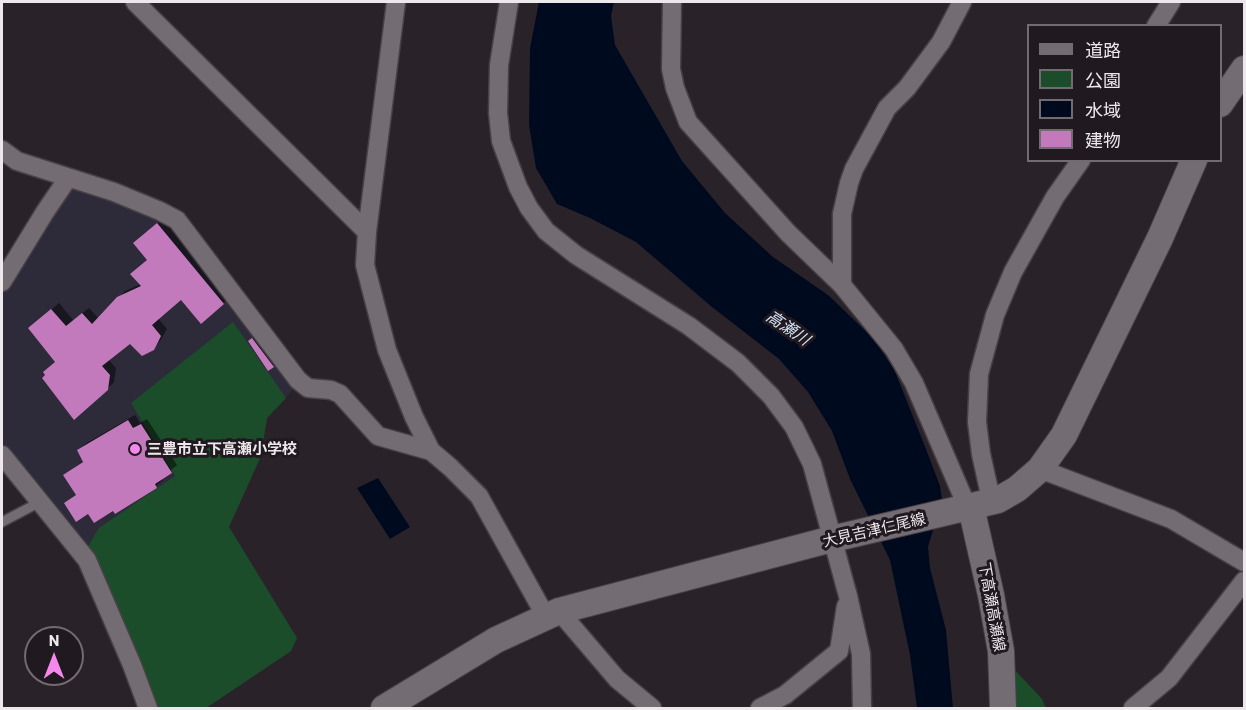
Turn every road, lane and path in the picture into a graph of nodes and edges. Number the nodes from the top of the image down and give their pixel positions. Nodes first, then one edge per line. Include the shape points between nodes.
1 (135, 2) edge
2 (396, 2) edge
3 (509, 2) edge
4 (672, 2) edge
5 (962, 2) edge
6 (1171, 2) edge
7 (1156, 24) edge
8 (1245, 69) edge
9 (1222, 103) edge
10 (2, 150) edge
11 (1080, 162) edge
12 (1193, 162) edge
13 (68, 178) junction
14 (367, 232) junction
15 (2, 282) edge
16 (842, 285) junction
17 (431, 451) junction
18 (2, 454) edge
19 (1040, 469) junction
20 (998, 501) junction
21 (40, 502) junction
22 (971, 507) junction
23 (2, 522) edge
24 (832, 539) junction
25 (1245, 562) edge
26 (1245, 581) edge
27 (848, 596) junction
28 (552, 614) junction
29 (148, 708) edge
30 (384, 708) edge
31 (652, 708) edge
32 (760, 708) edge
33 (862, 708) edge
34 (1003, 708) edge
35 (1133, 708) edge

1 - 14 street
2 - 14 street
3 - 24 street via 499,65 498,113 507,162 529,208 546,231 576,255 689,326 738,363 771,396 794,427 812,464
4 - 16 street via 671,69 688,122 788,233
5 - 16 street via 941,42 887,108 854,169 842,214
6 - 7 street
8 - 9 main road
10 - 13 street via 17,161
11 - 20 street via 1013,272 995,315 979,374 977,422 981,454 989,490
12 - 19 main road, 大見吉津仁尾線 via 1083,400
13 - 15 street
13 - 17 street via 114,192 177,220 298,381 308,388 340,394 378,436
14 - 17 street via 365,265 387,350
16 - 22 street via 894,349 914,383 963,497
17 - 28 street via 479,496
18 - 21 street
19 - 20 main road, 大見吉津仁尾線
19 - 25 street via 1171,519
20 - 22 main road, 大見吉津仁尾線
21 - 23 lane
21 - 29 street via 87,560
22 - 24 main road, 大見吉津仁尾線
22 - 34 main road, 下高瀬高瀬線 via 1001,651
24 - 27 street
24 - 28 main road, 大見吉津仁尾線
26 - 35 street via 1169,678
27 - 32 street via 839,651 785,695
27 - 33 street via 861,654
28 - 30 main road, 大見吉津仁尾線 via 496,640
28 - 31 street via 617,680

